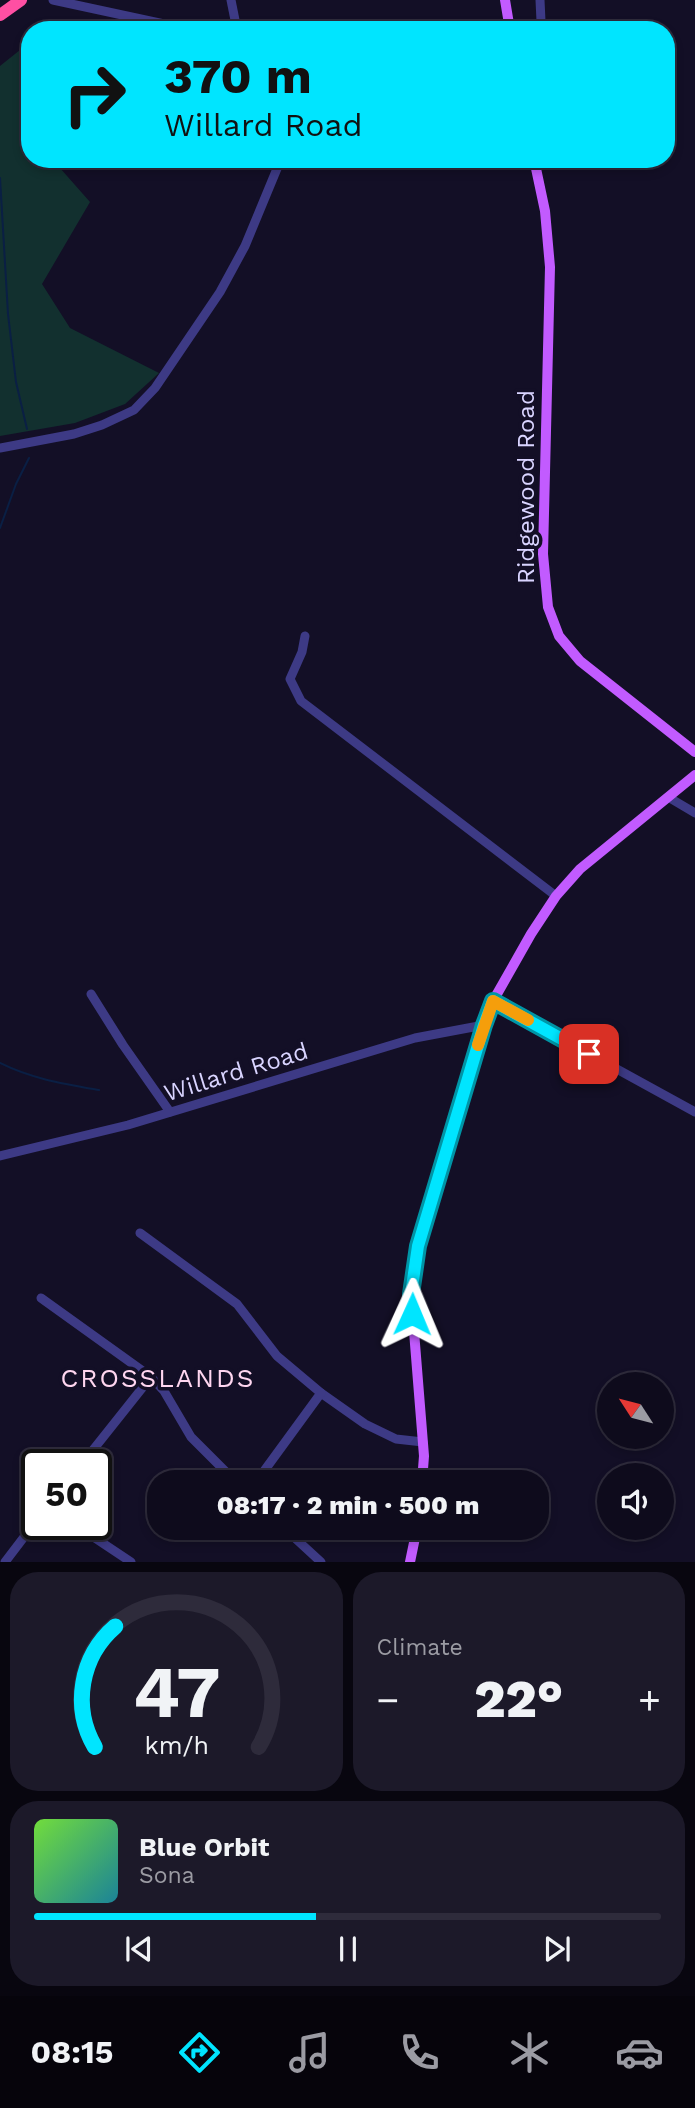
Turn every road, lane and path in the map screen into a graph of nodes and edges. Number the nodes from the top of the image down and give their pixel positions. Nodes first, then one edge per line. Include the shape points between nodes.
1 (53, 0) edge
2 (231, 0) edge
3 (505, 0) edge
4 (540, 0) edge
5 (150, 21) edge
6 (235, 21) edge
7 (508, 21) edge
8 (541, 21) edge
9 (277, 168) edge
10 (536, 168) edge
11 (0, 448) edge
12 (305, 636) dead end
13 (695, 752) edge
14 (695, 775) edge
15 (668, 797) junction
16 (695, 813) edge
17 (556, 897) junction
18 (91, 993) dead end
19 (493, 1001) junction
20 (484, 1025) junction
21 (170, 1112) junction
22 (695, 1112) edge
23 (0, 1156) edge
24 (140, 1233) dead end
25 (41, 1298) dead end
26 (150, 1377) junction
27 (321, 1393) junction
28 (423, 1442) junction
29 (94, 1449) edge
30 (224, 1470) edge
31 (265, 1470) edge
32 (422, 1470) edge
33 (22, 1540) edge
34 (98, 1540) edge
35 (297, 1540) edge
36 (415, 1540) edge
37 (5, 1562) edge
38 (131, 1562) edge
39 (321, 1562) edge
40 (410, 1562) edge

1 - 5 street
2 - 6 street
3 - 7 main road
4 - 8 street
9 - 11 street via 220,292 155,388 134,410 74,434
10 - 13 main road, Ridgewood Road via 550,267 543,554 548,607 559,636 580,661
12 - 17 street via 290,679 301,701
14 - 15 main road
15 - 16 street
15 - 17 main road via 580,869
17 - 19 main road
18 - 21 street
19 - 20 main road
19 - 22 street
20 - 21 street, Willard Road via 415,1038
20 - 28 main road via 418,1246 411,1294
21 - 23 street, Willard Road
24 - 27 street via 237,1304 277,1356
25 - 26 street
26 - 29 street
26 - 30 street via 164,1391 191,1437
27 - 28 street via 396,1439
27 - 31 street
28 - 32 main road
33 - 37 street
34 - 38 street
35 - 39 street
36 - 40 main road

